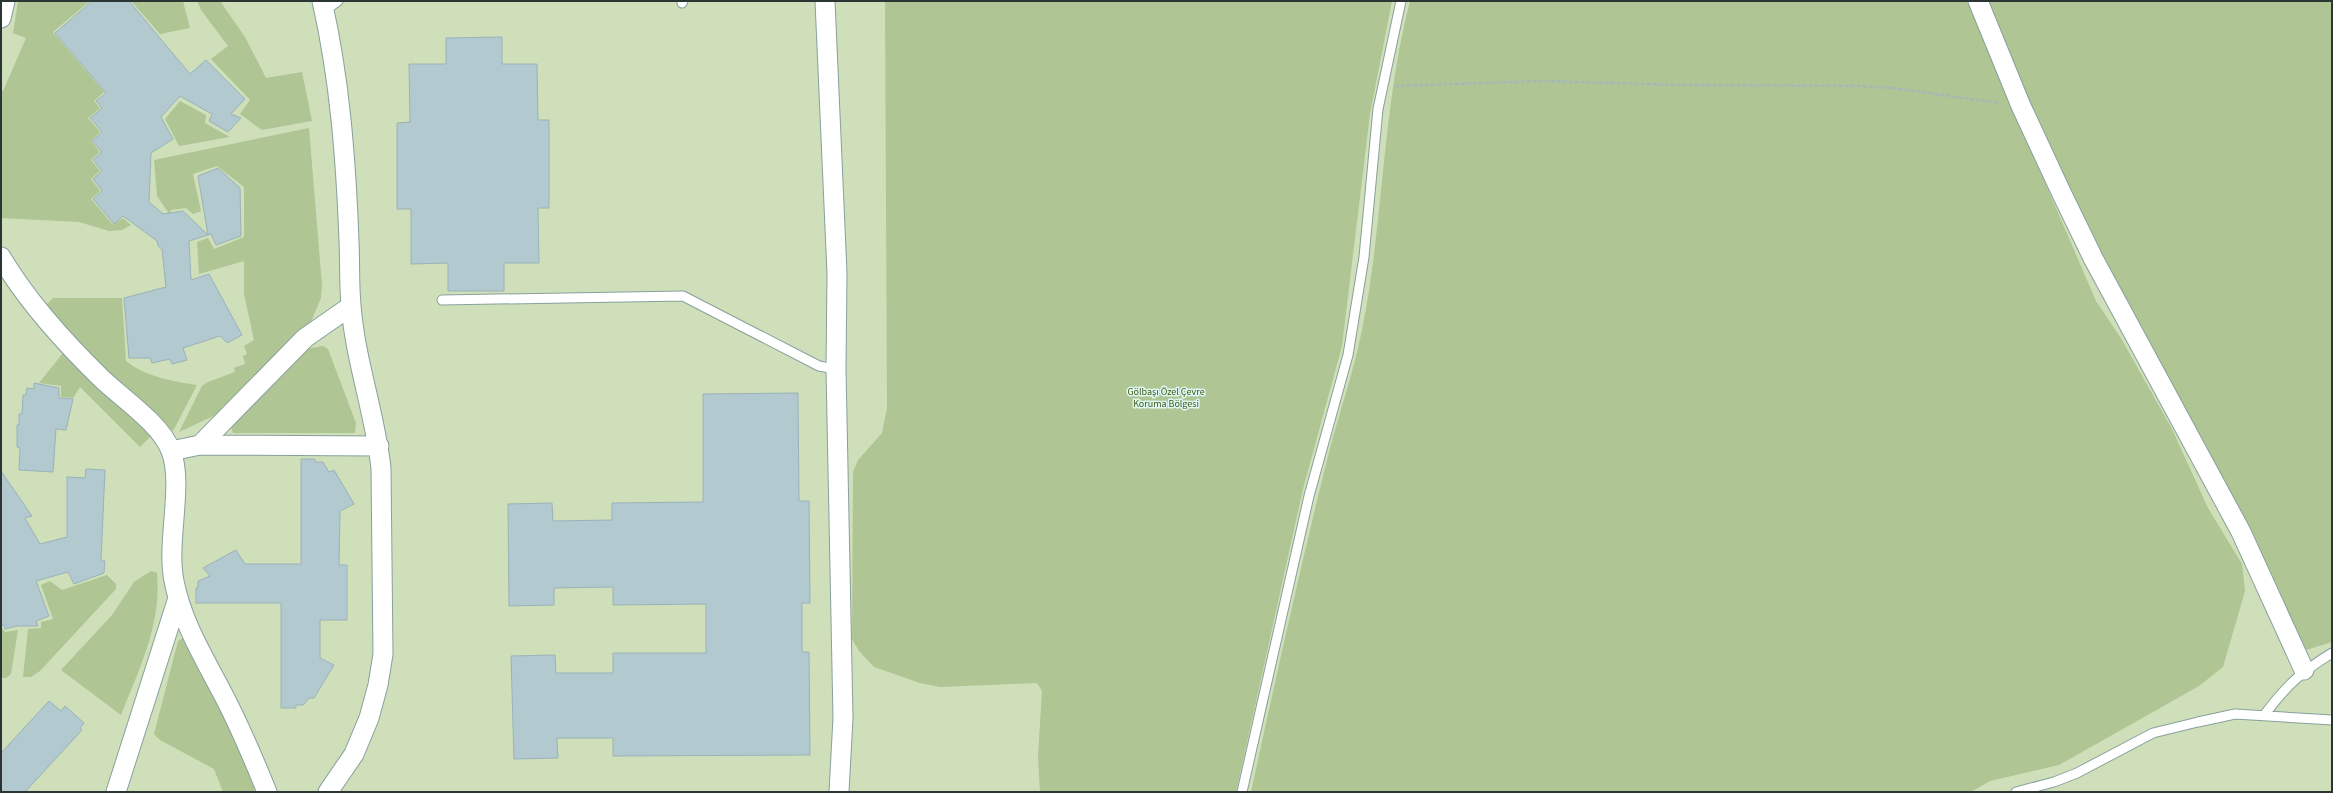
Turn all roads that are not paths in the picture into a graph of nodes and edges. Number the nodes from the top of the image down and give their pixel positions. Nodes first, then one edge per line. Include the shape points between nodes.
1 (5, 1) edge
2 (825, 1) edge
3 (1401, 1) edge
4 (1978, 1) edge
5 (328, 4) edge
6 (1, 18) edge
7 (1, 257) edge
8 (442, 300) dead end
9 (351, 306) junction
10 (836, 369) junction
11 (200, 445) junction
12 (379, 446) junction
13 (171, 451) junction
14 (178, 598) junction
15 (2332, 653) edge
16 (2304, 670) junction
17 (2265, 714) junction
18 (2332, 720) edge
19 (116, 792) edge
20 (267, 792) edge
21 (328, 792) edge
22 (839, 792) edge
23 (1242, 792) edge
24 (2016, 792) edge

1 - 6 street
2 - 10 street via 835,215
3 - 23 lane via 1382,86 1364,257 1348,355 1310,496
4 - 16 street via 2021,106 2093,258 2241,532
5 - 9 street via 346,183
7 - 13 street via 53,328 103,380 153,425
8 - 10 lane via 683,296 820,366
9 - 11 street via 305,338
9 - 12 street
10 - 22 street via 843,718
11 - 12 street
11 - 13 street
12 - 21 street via 383,654 369,718 354,754
13 - 14 street via 175,476 171,562
14 - 19 street
14 - 20 street via 189,627 248,745
15 - 16 lane
16 - 17 lane via 2282,691
17 - 18 lane
17 - 24 lane via 2235,714 2153,733 2077,773

